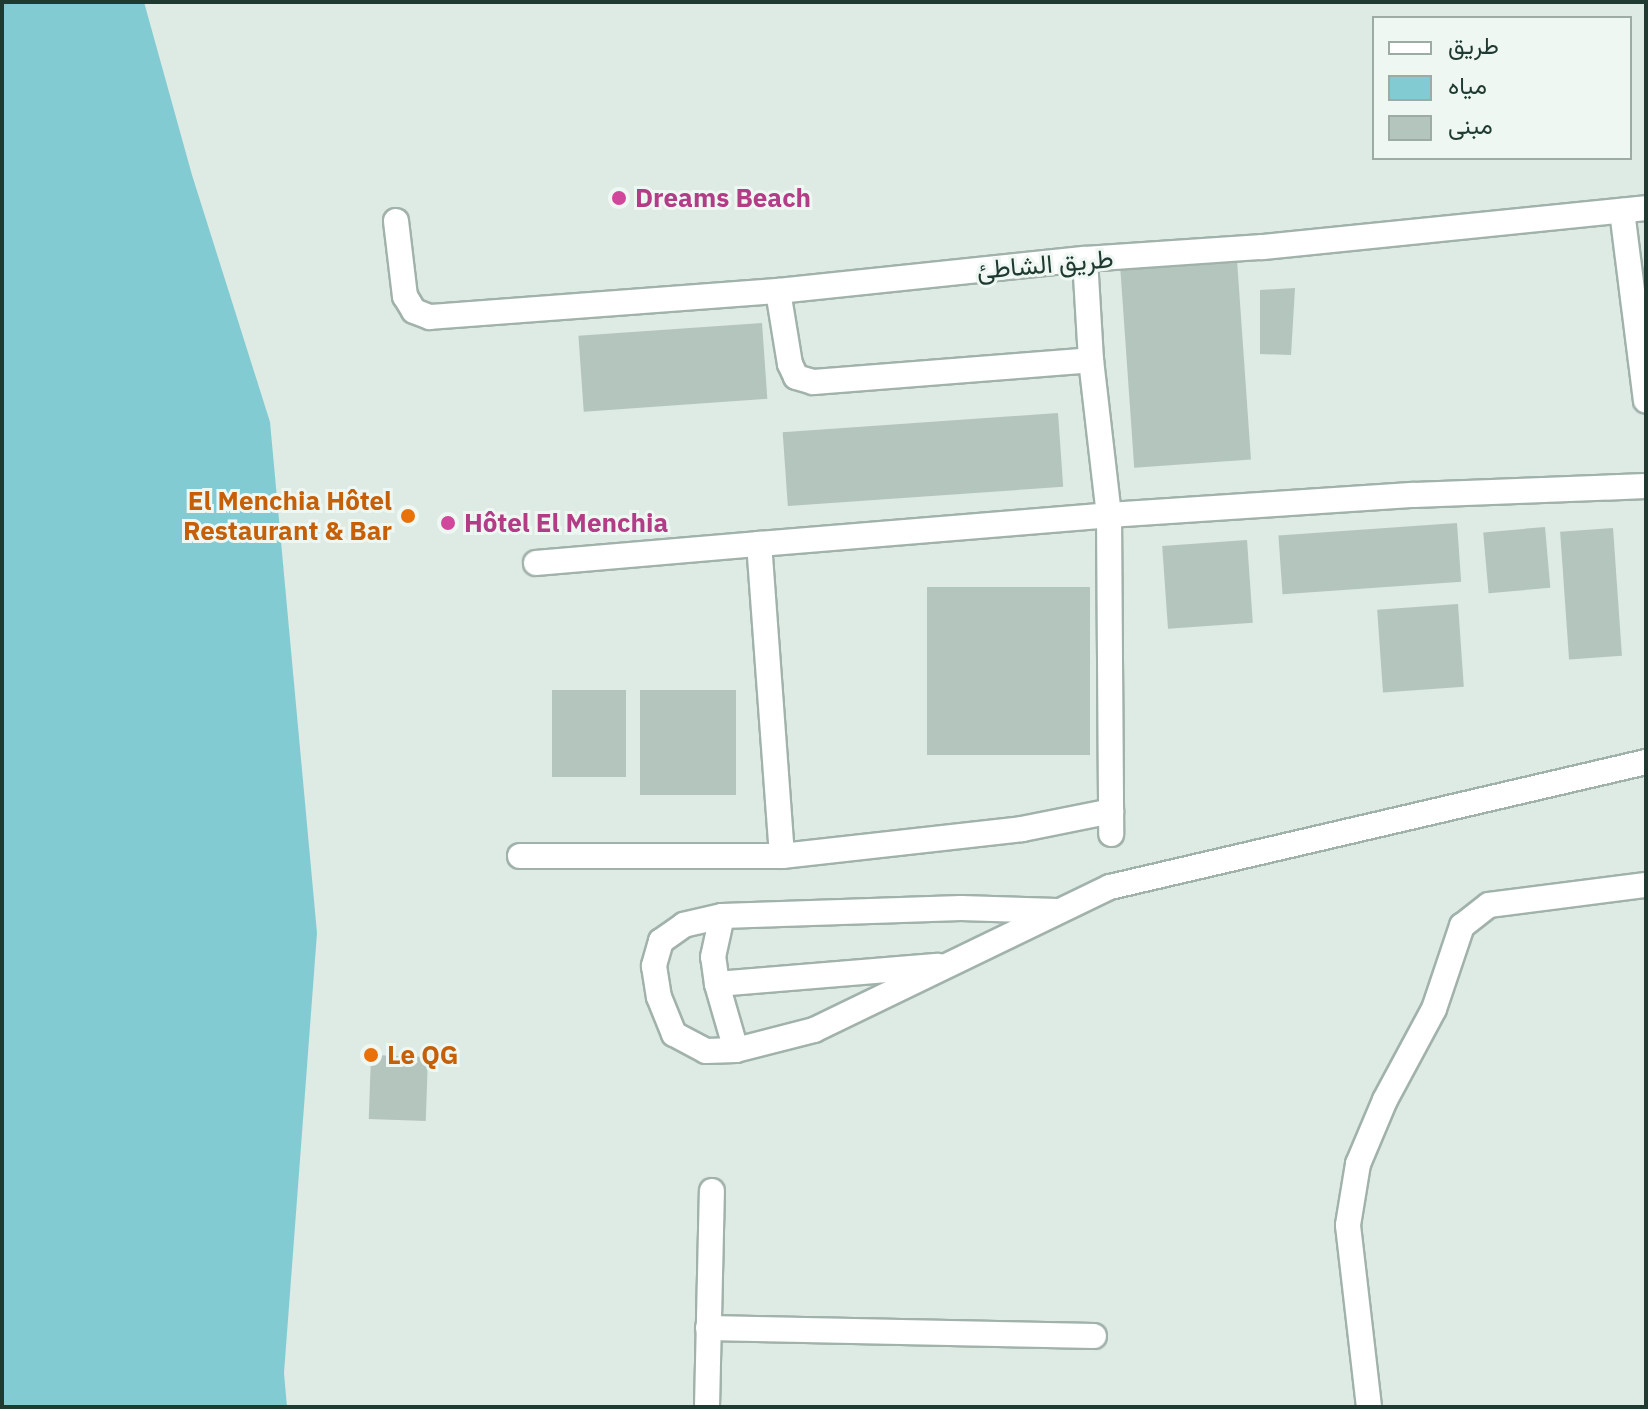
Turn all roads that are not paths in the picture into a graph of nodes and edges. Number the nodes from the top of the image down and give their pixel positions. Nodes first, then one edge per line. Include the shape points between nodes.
1 (1634, 209) edge
2 (396, 221) dead end
3 (1085, 259) junction
4 (778, 291) junction
5 (1091, 360) junction
6 (1646, 400) edge
7 (1646, 486) edge
8 (1109, 515) junction
9 (759, 544) junction
10 (536, 563) dead end
11 (1646, 762) edge
12 (520, 856) dead end
13 (782, 856) junction
14 (1646, 885) edge
15 (1063, 911) junction
16 (722, 916) junction
17 (952, 965) junction
18 (717, 984) junction
19 (736, 1050) junction
20 (712, 1191) dead end
21 (708, 1328) junction
22 (1094, 1336) dead end
23 (707, 1407) edge
24 (1369, 1407) edge

1 - 3 street, طريق الشاطئ via 1263,247
1 - 6 street
2 - 4 street, طريق الشاطئ via 405,296 414,311 430,317
3 - 4 street, طريق الشاطئ
3 - 5 street
4 - 5 street via 790,364 796,377 813,382
5 - 8 street
7 - 8 street
8 - 9 street
8 - 13 street via 1111,823
9 - 10 street
9 - 13 street
11 - 15 street via 1110,887
12 - 13 street
14 - 24 street via 1489,905 1462,926 1434,1009 1358,1164 1348,1225
15 - 16 street via 961,908
15 - 17 street
16 - 18 street via 713,957
16 - 19 street via 684,925 661,941 654,966 674,1034 706,1051
17 - 18 street
17 - 19 street via 814,1030
18 - 19 street
20 - 21 street
21 - 22 street
21 - 23 street

